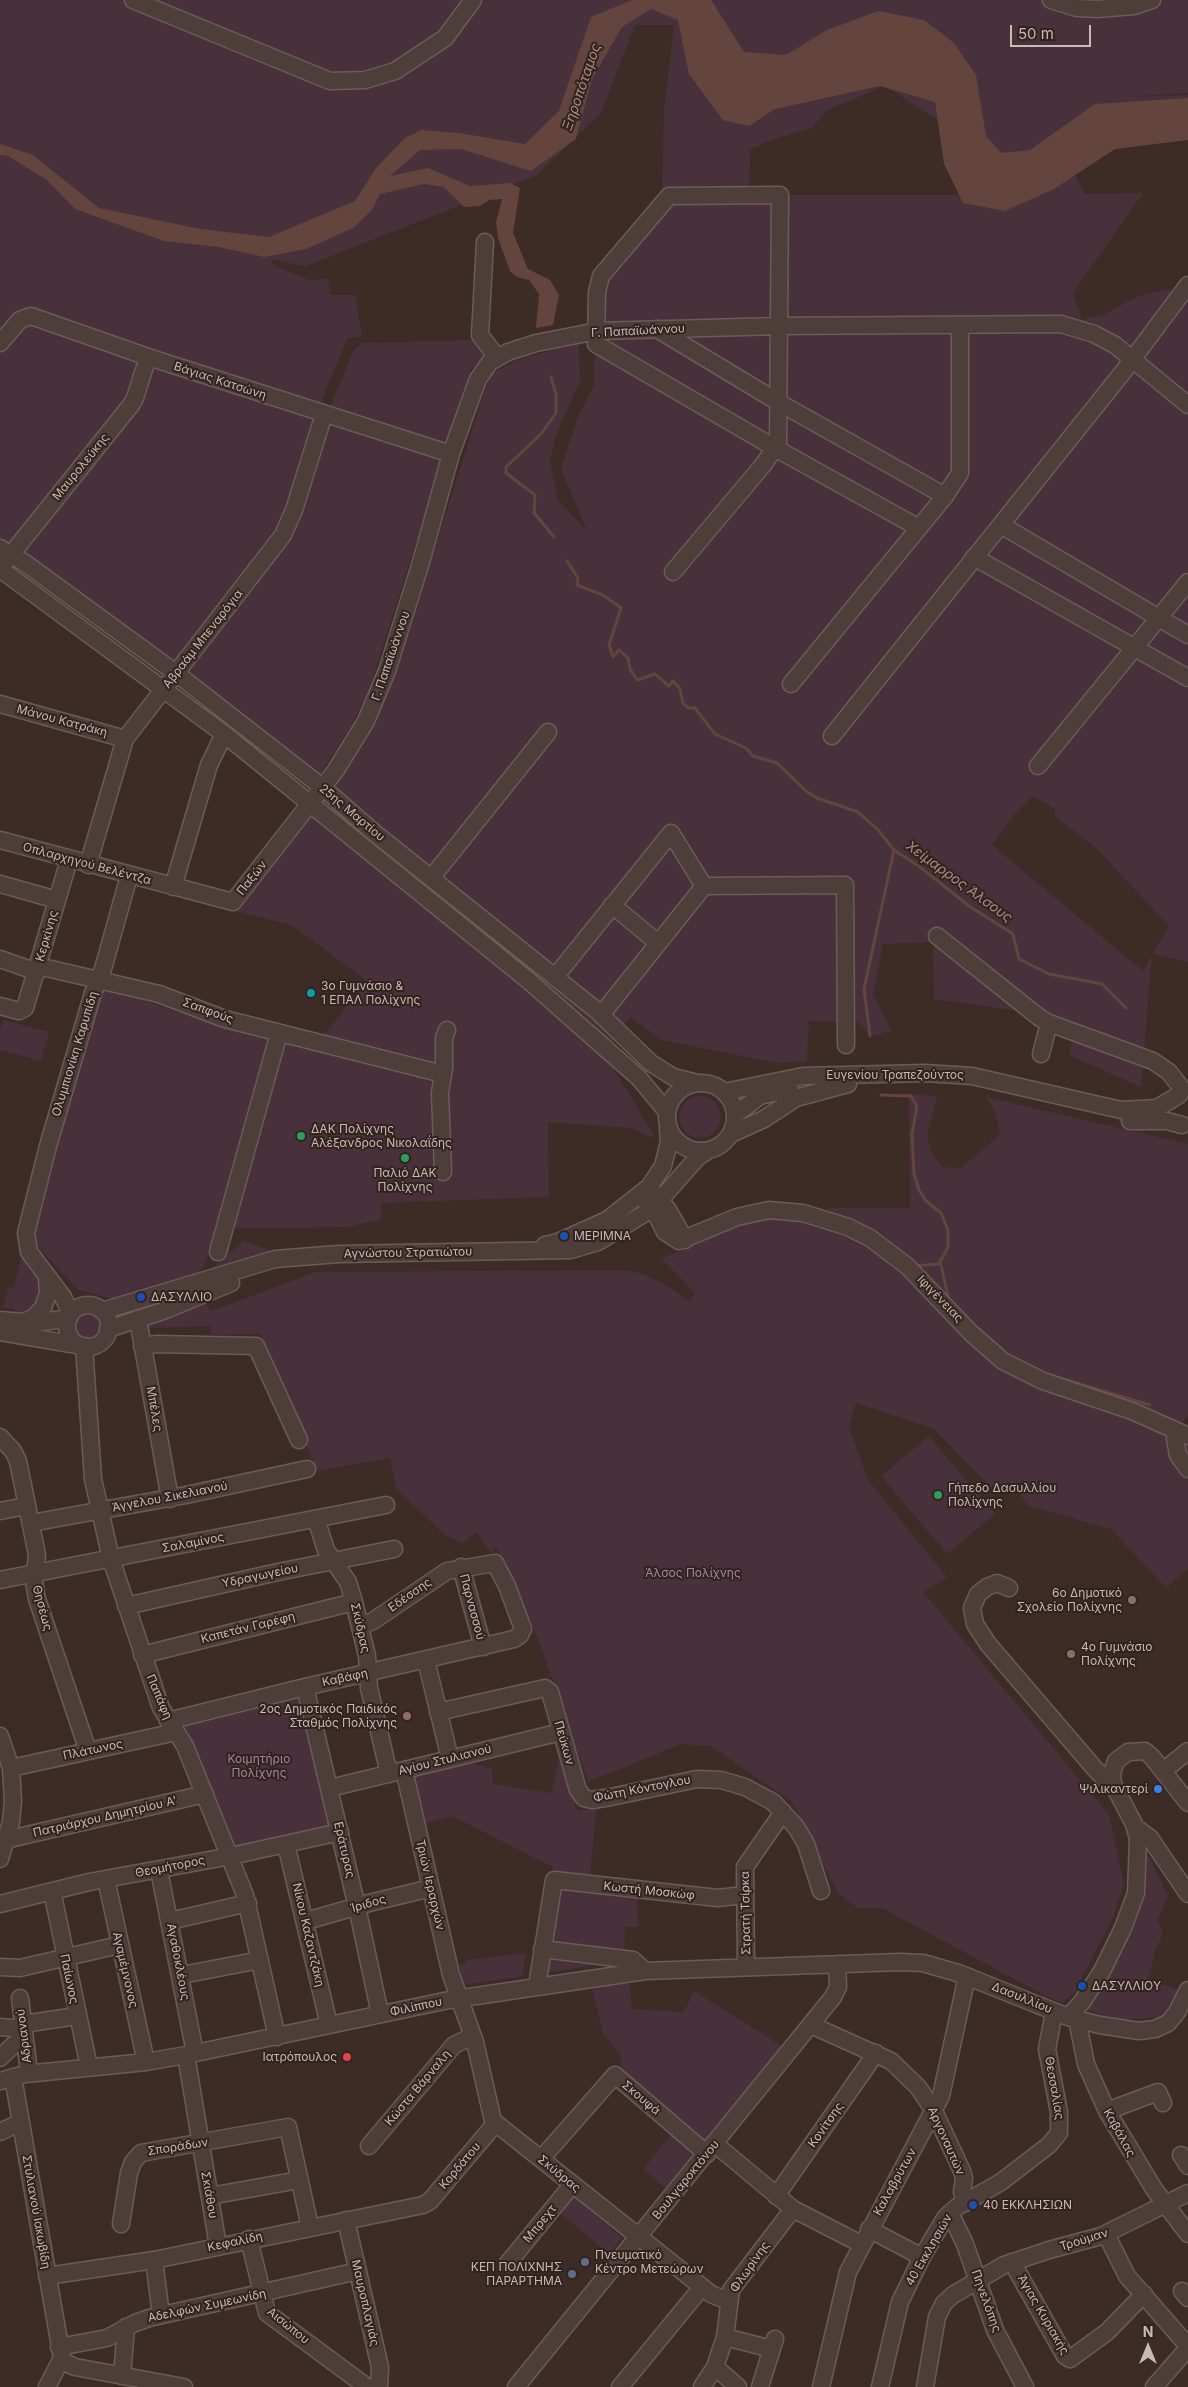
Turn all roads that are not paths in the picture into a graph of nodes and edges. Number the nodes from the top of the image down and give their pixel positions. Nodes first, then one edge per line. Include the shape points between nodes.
1 (133, 0) edge
2 (473, 0) edge
3 (1051, 0) edge
4 (1152, 0) edge
5 (485, 242) dead end
6 (1188, 285) edge
7 (960, 325) junction
8 (780, 326) junction
9 (657, 329) junction
10 (597, 331) junction
11 (0, 343) edge
12 (148, 357) junction
13 (497, 357) junction
14 (1133, 359) junction
15 (778, 402) junction
16 (1188, 405) edge
17 (324, 414) junction
18 (775, 448) junction
19 (451, 454) junction
20 (944, 496) junction
21 (1001, 525) junction
22 (919, 528) junction
23 (6, 551) edge
24 (974, 557) junction
25 (0, 569) edge
26 (673, 572) dead end
27 (1188, 582) edge
28 (1158, 619) junction
29 (1188, 635) edge
30 (1135, 647) junction
31 (177, 674) junction
32 (1188, 678) edge
33 (791, 684) dead end
34 (165, 689) junction
35 (0, 704) edge
36 (548, 732) dead end
37 (224, 734) junction
38 (832, 736) dead end
39 (125, 738) junction
40 (1038, 766) dead end
41 (322, 787) junction
42 (310, 805) junction
43 (0, 840) edge
44 (69, 860) junction
45 (88, 865) junction
46 (130, 876) junction
47 (432, 877) junction
48 (0, 884) edge
49 (704, 886) junction
50 (173, 887) junction
51 (57, 900) junction
52 (612, 906) junction
53 (936, 936) dead end
54 (658, 943) junction
55 (0, 959) edge
56 (37, 969) junction
57 (555, 977) junction
58 (97, 981) junction
59 (0, 1006) edge
60 (600, 1015) junction
61 (1048, 1023) junction
62 (447, 1030) dead end
63 (279, 1033) junction
64 (846, 1045) dead end
65 (1041, 1054) dead end
66 (443, 1074) junction
67 (698, 1083) junction
68 (848, 1084) junction
69 (1183, 1090) edge
70 (724, 1092) junction
71 (667, 1112) junction
72 (735, 1115) junction
73 (1185, 1127) edge
74 (668, 1129) junction
75 (731, 1134) junction
76 (708, 1151) junction
77 (443, 1172) dead end
78 (645, 1191) junction
79 (656, 1205) junction
80 (26, 1232) junction
81 (518, 1251) junction
82 (218, 1252) dead end
83 (298, 1258) junction
84 (47, 1277) junction
85 (94, 1308) junction
86 (70, 1316) junction
87 (0, 1320) edge
88 (138, 1320) junction
89 (21, 1323) junction
90 (108, 1329) junction
91 (0, 1332) edge
92 (83, 1346) junction
93 (142, 1346) junction
94 (1182, 1434) edge
95 (0, 1437) edge
96 (299, 1440) dead end
97 (307, 1469) dead end
98 (1188, 1469) edge
99 (170, 1498) junction
100 (386, 1505) dead end
101 (27, 1506) junction
102 (0, 1511) edge
103 (99, 1511) junction
104 (316, 1519) junction
105 (31, 1523) junction
106 (394, 1549) dead end
107 (111, 1559) junction
108 (332, 1561) junction
109 (461, 1568) junction
110 (35, 1573) junction
111 (0, 1580) edge
112 (1009, 1588) dead end
113 (354, 1602) junction
114 (126, 1606) junction
115 (360, 1626) junction
116 (521, 1634) joint
117 (483, 1648) junction
118 (142, 1655) junction
119 (426, 1660) junction
120 (367, 1673) junction
121 (305, 1687) junction
122 (438, 1712) junction
123 (172, 1727) junction
124 (561, 1732) junction
125 (0, 1736) edge
126 (88, 1751) junction
127 (1188, 1751) edge
128 (450, 1759) junction
129 (11, 1768) junction
130 (1163, 1771) junction
131 (397, 1772) junction
132 (1112, 1780) junction
133 (330, 1788) junction
134 (205, 1794) junction
135 (584, 1798) joint
136 (1188, 1803) edge
137 (784, 1812) junction
138 (6, 1816) edge
139 (1135, 1827) junction
140 (340, 1832) junction
141 (286, 1844) junction
142 (2, 1847) edge
143 (231, 1856) junction
144 (160, 1870) junction
145 (106, 1879) junction
146 (431, 1888) junction
147 (52, 1891) junction
148 (821, 1892) dead end
149 (1188, 1894) edge
150 (744, 1895) junction
151 (248, 1903) junction
152 (0, 1904) edge
153 (357, 1906) junction
154 (170, 1921) junction
155 (306, 1921) junction
156 (119, 1945) junction
157 (542, 1949) junction
158 (65, 1958) junction
159 (260, 1960) junction
160 (837, 1964) junction
161 (0, 1967) edge
162 (746, 1967) junction
163 (645, 1970) junction
164 (182, 1976) junction
165 (967, 1976) junction
166 (537, 1986) junction
167 (1188, 1990) edge
168 (20, 1998) dead end
169 (458, 1998) junction
170 (380, 2014) junction
171 (77, 2016) junction
172 (1067, 2016) junction
173 (329, 2025) junction
174 (811, 2025) junction
175 (0, 2027) edge
176 (23, 2029) junction
177 (473, 2036) junction
178 (277, 2037) junction
179 (876, 2053) junction
180 (191, 2054) junction
181 (0, 2058) edge
182 (146, 2062) junction
183 (89, 2067) junction
184 (14, 2077) edge
185 (1163, 2103) dead end
186 (934, 2111) junction
187 (1107, 2111) junction
188 (21, 2122) junction
189 (495, 2124) junction
190 (0, 2132) edge
191 (1058, 2136) joint
192 (201, 2144) junction
193 (369, 2146) dead end
194 (711, 2149) junction
195 (541, 2159) junction
196 (299, 2180) junction
197 (572, 2185) junction
198 (1188, 2193) edge
199 (210, 2196) junction
200 (776, 2196) junction
201 (965, 2203) junction
202 (423, 2205) joint
203 (1166, 2205) junction
204 (793, 2209) junction
205 (950, 2213) junction
206 (346, 2220) junction
207 (121, 2224) dead end
208 (310, 2227) junction
209 (869, 2229) junction
210 (1106, 2234) junction
211 (1188, 2234) edge
212 (639, 2237) junction
213 (249, 2239) junction
214 (861, 2244) junction
215 (218, 2246) junction
216 (922, 2257) junction
217 (154, 2260) junction
218 (1012, 2262) junction
219 (508, 2263) dead end
220 (358, 2271) junction
221 (47, 2276) junction
222 (978, 2279) junction
223 (702, 2287) junction
224 (261, 2294) junction
225 (1144, 2294) junction
226 (728, 2301) junction
227 (161, 2315) junction
228 (126, 2327) junction
229 (726, 2337) junction
230 (1188, 2347) edge
231 (61, 2352) junction
232 (715, 2367) junction
233 (122, 2376) junction
234 (47, 2387) edge
235 (184, 2387) edge
236 (367, 2387) edge
237 (379, 2387) edge
238 (516, 2387) edge
239 (620, 2387) edge
240 (702, 2387) edge
241 (738, 2387) edge
242 (760, 2387) edge
243 (821, 2387) edge
244 (880, 2387) edge
245 (925, 2387) edge
246 (1025, 2387) edge
247 (1154, 2387) edge

1 - 2 street via 330,80 365,80 395,72 445,38
3 - 4 street via 1077,8 1097,9 1134,6
5 - 13 street via 480,334
6 - 14 street
7 - 8 street, Γ. Παπαϊωάννου
7 - 14 street, Γ. Παπαϊωάννου via 1032,323 1070,326 1104,339
7 - 20 street via 960,473
8 - 9 street, Γ. Παπαϊωάννου
8 - 10 street via 780,195 669,196 601,276 597,292
8 - 15 street
9 - 10 street, Γ. Παπαϊωάννου
9 - 15 street
10 - 13 street, Γ. Παπαϊωάννου via 536,343
10 - 18 street via 596,344
11 - 12 street, Βάγιας Κατσώνη via 20,320 31,316
12 - 17 street, Βάγιας Κατσώνη
12 - 23 street, Μαυρολεύκης via 131,405
13 - 19 street, Γ. Παπαϊωάννου via 485,367 478,379
14 - 16 street, Γ. Παπαϊωάννου
14 - 21 street
15 - 18 street
15 - 20 street
17 - 19 street, Βάγιας Κατσώνη
17 - 31 street, Αβραάμ Μπεναρόγια via 283,535
18 - 22 street
18 - 26 street
19 - 41 street, Γ. Παπαϊωάννου via 381,688 361,731
20 - 22 street
21 - 24 street
21 - 28 street
22 - 33 street
23 - 25 street, Μαυρολεύκης
23 - 31 street, 25ης Μαρτίου
24 - 30 street
24 - 38 street
25 - 34 street, 25ης Μαρτίου
27 - 28 street
28 - 29 street
28 - 30 street
30 - 32 street
30 - 40 street
31 - 34 street, Αβραάμ Μπεναρόγια
31 - 41 street, 25ης Μαρτίου
34 - 37 street, 25ης Μαρτίου
34 - 39 street, Αβραάμ Μπεναρόγια
35 - 39 street, Μάνου Κατράκη
36 - 47 street
37 - 42 street, 25ης Μαρτίου
37 - 50 street via 209,765
39 - 45 street, Αβραάμ Μπεναρόγια
41 - 42 street, Γ. Παπαϊωάννου
41 - 47 street, 25ης Μαρτίου
42 - 50 street, Παξών via 233,902
42 - 71 street, 25ης Μαρτίου via 529,981 639,1078
43 - 44 street, Οπλαρχηγού Βελέντζα
44 - 45 street, Οπλαρχηγού Βελέντζα
44 - 51 street, Κερκίνης
45 - 46 street, Οπλαρχηγού Βελέντζα
46 - 50 street, Οπλαρχηγού Βελέντζα
46 - 58 street, Ολυμπιονίκη Καρυπίδη
47 - 57 street, 25ης Μαρτίου
48 - 51 street
49 - 52 street via 671,833
49 - 54 street
49 - 64 street via 845,885
51 - 56 street, Κερκίνης
52 - 54 street
52 - 57 street
53 - 61 street
54 - 60 street
55 - 56 street, Σαπφούς
56 - 58 street, Σαπφούς
56 - 59 street, Κερκίνης via 26,1007 22,1011
57 - 60 street, 25ης Μαρτίου
58 - 63 street, Σαπφούς via 166,996 215,1016
58 - 80 street, Ολυμπιονίκη Καρυπίδη
60 - 67 street, 25ης Μαρτίου via 662,1071
61 - 65 street
61 - 69 street via 1153,1061 1169,1072
62 - 66 street
63 - 66 street, Σαπφούς
63 - 82 street
66 - 77 street via 440,1093
67 - 70 street via 707,1083
67 - 71 street via 677,1092
68 - 72 street, Ευγενίου Τραπεζούντος via 808,1086 771,1093 752,1100
68 - 73 street, Ευγενίου Τραπεζούντος via 963,1084 1125,1120 1168,1121
68 - 75 street via 796,1098 764,1119
69 - 70 street, Ευγενίου Τραπεζούντος via 1157,1108 1122,1110 983,1078 925,1073 802,1076
69 - 73 street, Ευγενίου Τραπεζούντος via 1176,1110
70 - 72 street via 734,1106
71 - 74 street
72 - 75 street
74 - 76 street via 680,1145
74 - 78 street via 665,1160
75 - 76 street via 717,1148
76 - 79 street via 692,1163
78 - 79 street, Ιφιγένειας
78 - 81 street, Αγνώστου Στρατιώτου via 591,1228 558,1242
79 - 81 street, Αγνώστου Στρατιώτου via 598,1242 571,1250
79 - 94 street, Ιφιγένειας via 685,1240 729,1220 762,1210 803,1213 837,1223 870,1238 907,1266 1003,1361 1043,1381 1132,1411
80 - 84 street, Ολυμπιονίκη Καρυπίδη via 29,1252
80 - 85 street via 36,1253 79,1300
81 - 83 street, Αγνώστου Στρατιώτου
83 - 85 street, Αγνώστου Στρατιώτου via 275,1259 137,1302
83 - 88 street, Αγνώστου Στρατιώτου
84 - 86 street, Ολυμπιονίκη Καρυπίδη via 63,1297
84 - 89 street via 48,1295 42,1310
85 - 86 street, Αγνώστου Στρατιώτου via 78,1308
85 - 90 street via 108,1320
86 - 89 street, Αγνώστου Στρατιώτου via 44,1323
86 - 92 street via 69,1335
87 - 89 street, Αγνώστου Στρατιώτου
88 - 90 street, Αγνώστου Στρατιώτου
88 - 93 street, Μπέλες
90 - 92 street, Αγνώστου Στρατιώτου via 106,1337 99,1343
91 - 92 street
92 - 103 street, Παπάφη via 92,1471
93 - 96 street via 256,1346
93 - 99 street, Μπέλες
94 - 98 street via 1175,1439 1178,1455
95 - 101 street, Θησέως via 17,1458
97 - 99 street, Άγγελου Σικελιανού
99 - 103 street, Άγγελου Σικελιανού
100 - 104 street, Σαλαμίνος
101 - 102 street
101 - 105 street, Θησέως
103 - 105 street, Άγγελου Σικελιανού
103 - 107 street, Παπάφη
104 - 107 street, Σαλαμίνος
104 - 108 street, Σκύδρας
105 - 110 street, Θησέως via 38,1555
106 - 108 street, Υδραγωγείου
107 - 110 street, Σαλαμίνος
107 - 114 street, Παπάφη
108 - 113 street, Σκύδρας via 348,1582
108 - 114 street, Υδραγωγείου
109 - 115 street, Εδέσσης via 442,1573 373,1621
109 - 116 street, Εδέσσης via 495,1563 522,1624
109 - 117 street, Παρνασσού
110 - 111 street, Σαλαμίνος
110 - 126 street, Θησέως via 38,1603
112 - 132 street via 997,1583 978,1594 972,1608 976,1624 988,1644 1096,1770 1104,1779
113 - 115 street, Σκύδρας
113 - 118 street, Καπετάν Γαρέφη
114 - 118 street, Παπάφη
115 - 120 street, Σκύδρας
116 - 117 street, Καβάφη via 514,1640
117 - 119 street, Καβάφη
118 - 123 street, Παπάφη
119 - 120 street, Καβάφη
119 - 122 street
120 - 121 street, Καβάφη
120 - 131 street, Σκύδρας
121 - 123 street, Καβάφη
121 - 133 street, Εράτυρας
122 - 124 street, Πεύκων via 545,1688 550,1692
122 - 128 street
123 - 126 street, Πλάτωνος
123 - 134 street, Παπάφη via 185,1746
124 - 128 street, Αγίου Στυλιανού
124 - 135 street, Πεύκων via 578,1790
125 - 129 street
126 - 129 street, Πλάτωνος
127 - 130 street
128 - 131 street, Αγίου Στυλιανού
129 - 138 street via 13,1801
130 - 132 street via 1145,1751 1132,1750 1116,1761
130 - 136 street
131 - 133 street, Αγίου Στυλιανού
131 - 146 street, Τριών Ιεραρχών
132 - 139 street
133 - 140 street, Εράτυρας
134 - 142 street, Πατριάρχου Δημητρίου Α'
134 - 143 street, Παπάφη
135 - 137 street, Φώτη Κόντογλου via 604,1799 686,1780 714,1780 755,1791
137 - 148 street, Φώτη Κόντογλου via 806,1844
137 - 150 street, Στρατή Τσίρκα via 745,1864
138 - 142 street
139 - 149 street via 1150,1838
139 - 172 street via 1138,1880 1133,1905 1094,1985
140 - 141 street, Θεομήτορος
140 - 153 street, Εράτυρας
141 - 143 street, Θεομήτορος
141 - 155 street, Νίκου Καζαντζάκη
143 - 144 street, Θεομήτορος
143 - 151 street, Παπάφη
144 - 145 street, Θεομήτορος
144 - 154 street, Αγαθοκλέους
145 - 147 street, Θεομήτορος
145 - 156 street, Αγαμέμνονος
146 - 153 street, Ίριδος
146 - 169 street, Τριών Ιεραρχών
147 - 152 street, Θεομήτορος
147 - 158 street, Παίωνος
150 - 157 street, Κωστή Μοσκώφ via 718,1898 554,1880
150 - 162 street, Στρατή Τσίρκα
151 - 154 street
151 - 159 street, Παπάφη
153 - 155 street, Ίριδος
153 - 170 street, Εράτυρας
154 - 164 street, Αγαθοκλέους
155 - 173 street, Νίκου Καζαντζάκη
156 - 158 street
156 - 182 street, Αγαμέμνονος
157 - 163 street via 633,1960
157 - 166 street
158 - 161 street via 20,1968
158 - 171 street, Παίωνος
159 - 164 street
159 - 178 street, Παπάφη
160 - 162 street, Φιλίππου
160 - 165 street, Δασυλλίου via 919,1963
160 - 174 street, Βουλγαροκτόνου via 836,1993
162 - 163 street, Φιλίππου
163 - 166 street, Φιλίππου
164 - 180 street, Αγαθοκλέους
165 - 172 street, Δασυλλίου
165 - 186 street, Καλαβρύτων via 947,2072
166 - 169 street, Φιλίππου
167 - 172 street, Δασυλλίου via 1171,2020 1154,2029 1127,2030
168 - 176 street, Αδριανού
169 - 170 street, Φιλίππου
169 - 177 street
170 - 173 street, Φιλίππου
171 - 176 street
171 - 183 street, Παίωνος
172 - 187 street, Καβάλας
172 - 191 street, Θεσσαλίας via 1047,2049 1059,2117
173 - 178 street, Φιλίππου
174 - 179 street, Αργοναυτών
174 - 194 street, Βουλγαροκτόνου
175 - 176 street
176 - 181 street
176 - 184 street, Αδριανού
177 - 189 street
177 - 193 street, Κώστα Βάρναλη via 454,2045
178 - 180 street, Φιλίππου
179 - 186 street, Αργοναυτών via 902,2069
179 - 200 street, Κονίτσης
180 - 182 street, Φιλίππου
180 - 192 street, Σκιάθου
182 - 183 street, Φιλίππου
183 - 184 street, Φιλίππου
184 - 188 street, Στυλιανού Ιακωβίδη
185 - 187 street via 1158,2092
186 - 201 street, Αργοναυτών via 962,2171
186 - 209 street, Καλαβρύτων
187 - 203 street, Καβάλας
188 - 190 street
188 - 221 street, Στυλιανού Ιακωβίδη
189 - 195 street, Σκύδρας
189 - 202 street, Κορδάτου via 430,2201
191 - 201 street, 40 Εκκλησιών via 1001,2182
192 - 196 street, Σποράδων via 288,2127
192 - 199 street, Σκιάθου
192 - 207 street, Σποράδων via 147,2151 138,2156 127,2182
194 - 195 street, Σκουφά via 615,2075
194 - 200 street
194 - 212 street, Βουλγαροκτόνου
195 - 197 street, Σκύδρας
196 - 199 street
196 - 208 street
197 - 212 street, Σκύδρας
197 - 219 street, Μπρεχτ
198 - 203 street, Τρούμαν
199 - 215 street, Σκιάθου
200 - 204 street
201 - 205 street, 40 Εκκλησιών
202 - 206 street, Κεφαλίδη
203 - 210 street, Τρούμαν
203 - 211 street, Καβάλας
204 - 214 street
204 - 226 street, Φλωρίνης via 732,2288
205 - 216 street, 40 Εκκλησιών
205 - 222 street, Πηνελόπης via 964,2239
206 - 208 street, Κεφαλίδη
206 - 220 street, Μαυροπλαγιάς
208 - 213 street, Κεφαλίδη
209 - 214 street, Καλαβρύτων
209 - 216 street
210 - 218 street, Τρούμαν
210 - 225 street via 1125,2272
212 - 223 street, Σκύδρας
212 - 238 street, Βουλγαροκτόνου
213 - 215 street, Κεφαλίδη
213 - 224 street, Αισώπου
214 - 243 street, Καλαβρύτων via 844,2281
215 - 217 street, Κεφαλίδη
216 - 244 street, 40 Εκκλησιών via 896,2314
217 - 221 street, Κεφαλίδη
217 - 227 street
218 - 222 street, Τρούμαν
218 - 225 street, Άγιας Κυριακής via 1065,2356 1070,2359 1107,2332
220 - 224 street, Αδελφών Συμεωνίδη
220 - 237 street, Μαυροπλαγιάς via 380,2371
221 - 231 street, Στυλιανού Ιακωβίδη
222 - 245 street, Τρούμαν via 952,2295 939,2311 932,2335
222 - 246 street, Πηνελόπης via 995,2330
223 - 226 street, Σκύδρας
223 - 239 street
224 - 227 street, Αδελφών Συμεωνίδη
224 - 236 street, Αισώπου via 267,2312
225 - 230 street
226 - 229 street, Φλωρίνης
227 - 228 street, Αδελφών Συμεωνίδη
228 - 231 street, Αδελφών Συμεωνίδη via 102,2340
228 - 233 street
229 - 232 street, Φλωρίνης
229 - 242 street via 773,2344
230 - 247 street
231 - 233 street via 66,2363 75,2367
231 - 234 street
232 - 240 street, Φλωρίνης
232 - 241 street
233 - 235 street

